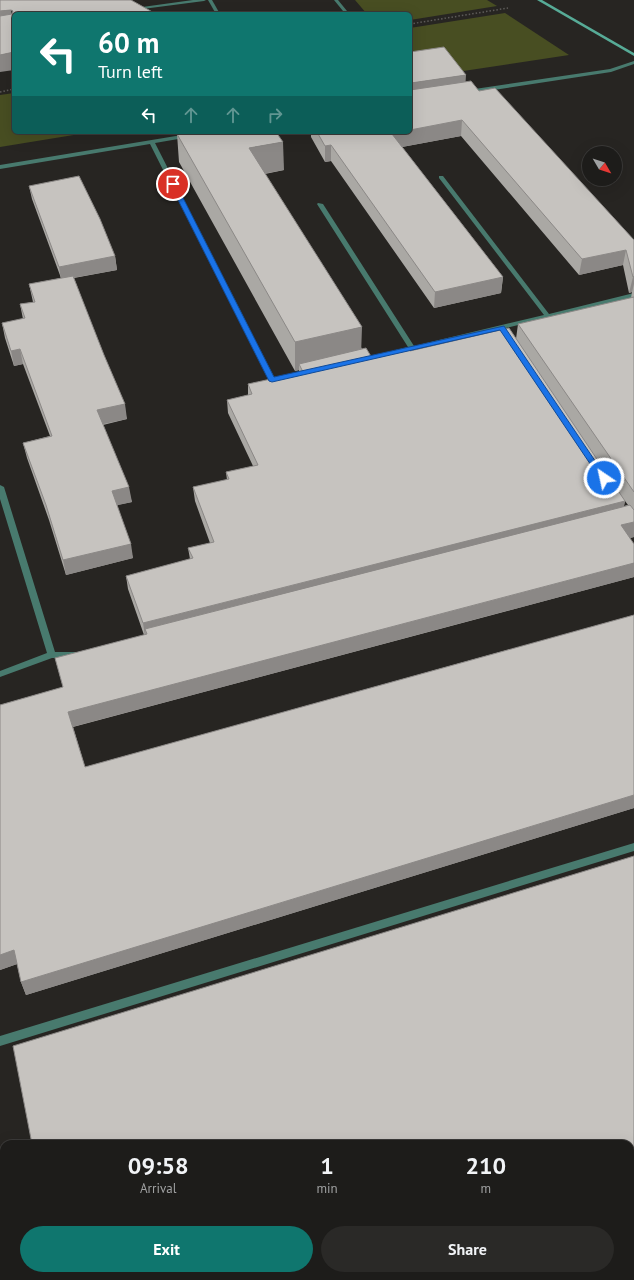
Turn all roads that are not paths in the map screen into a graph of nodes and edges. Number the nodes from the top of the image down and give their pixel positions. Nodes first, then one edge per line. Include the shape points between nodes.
1 (204, 0) edge
2 (210, 0) edge
3 (336, 0) edge
4 (539, 0) edge
5 (131, 10) edge
6 (217, 12) edge
7 (345, 12) edge
8 (634, 55) edge
9 (634, 62) edge
10 (464, 93) edge
11 (195, 135) edge
12 (152, 142) junction
13 (0, 167) edge
14 (441, 177) dead end
15 (320, 204) dead end
16 (634, 295) edge
17 (548, 316) junction
18 (502, 327) junction
19 (510, 340) edge
20 (412, 348) junction
21 (350, 362) edge
22 (288, 376) edge
23 (0, 486) edge
24 (87, 654) edge
25 (52, 655) junction
26 (0, 674) edge
27 (634, 847) edge
28 (0, 1041) edge

1 - 5 lane
2 - 6 lane
3 - 7 lane
4 - 8 main road
9 - 10 lane via 611,70
11 - 12 lane
12 - 13 lane
12 - 22 lane via 272,380
14 - 17 lane
15 - 20 lane
16 - 17 lane
17 - 18 lane
18 - 19 lane
18 - 20 lane
20 - 21 lane
23 - 25 lane
24 - 25 lane
25 - 26 lane
27 - 28 lane

